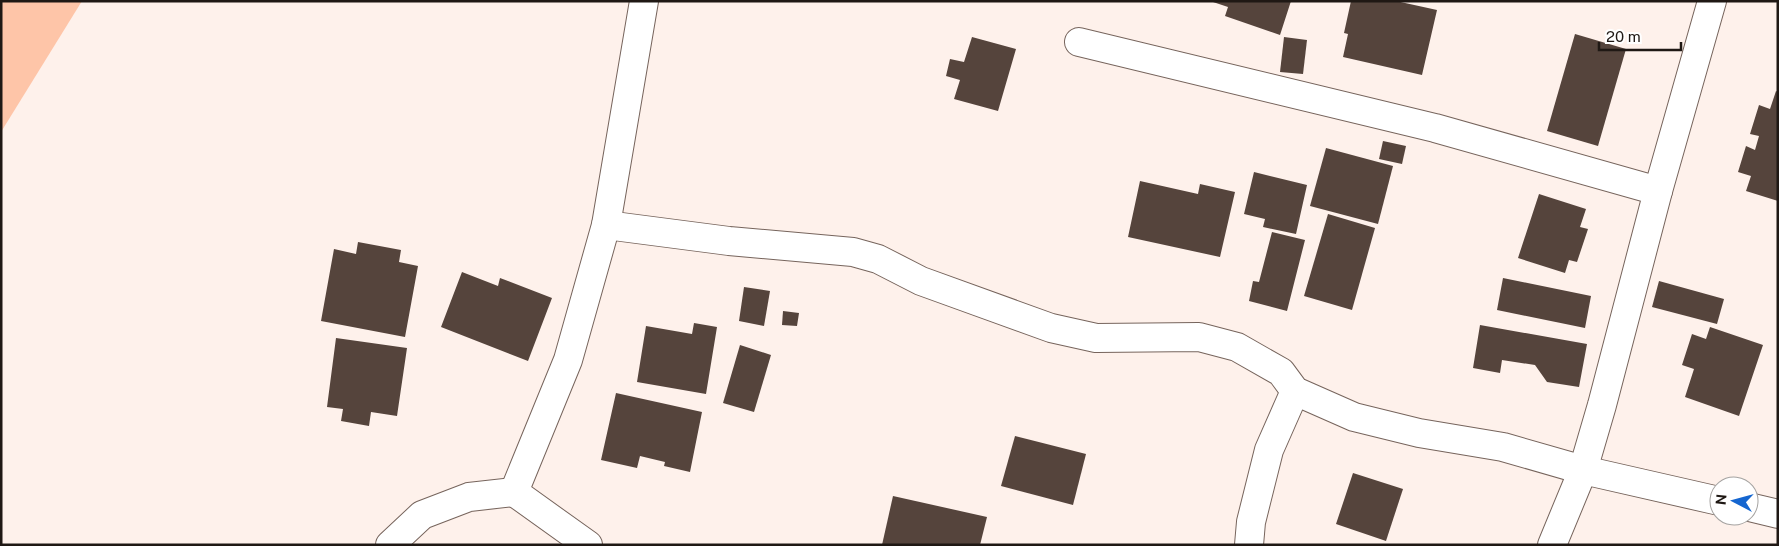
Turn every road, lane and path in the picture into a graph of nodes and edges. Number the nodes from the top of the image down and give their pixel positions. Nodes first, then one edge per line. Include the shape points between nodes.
1 (644, 1) edge
2 (1712, 1) edge
3 (1079, 42) dead end
4 (1658, 191) junction
5 (606, 225) junction
6 (1295, 391) junction
7 (1582, 470) junction
8 (514, 492) junction
9 (1709, 499) edge
10 (1759, 509) edge
11 (1778, 514) edge
12 (390, 545) edge
13 (588, 545) edge
14 (1250, 545) edge
15 (1552, 545) edge

1 - 5 street
2 - 4 street
3 - 4 street via 1435,128
4 - 7 street
5 - 6 street via 729,241 853,252 1051,328 1096,338 1199,337 1237,347 1281,372
5 - 8 street via 568,360
6 - 7 street via 1354,417 1419,433 1504,447
6 - 14 street via 1269,450 1251,522
7 - 9 street
7 - 15 street
8 - 12 street via 469,497 422,515
8 - 13 street
10 - 11 street

